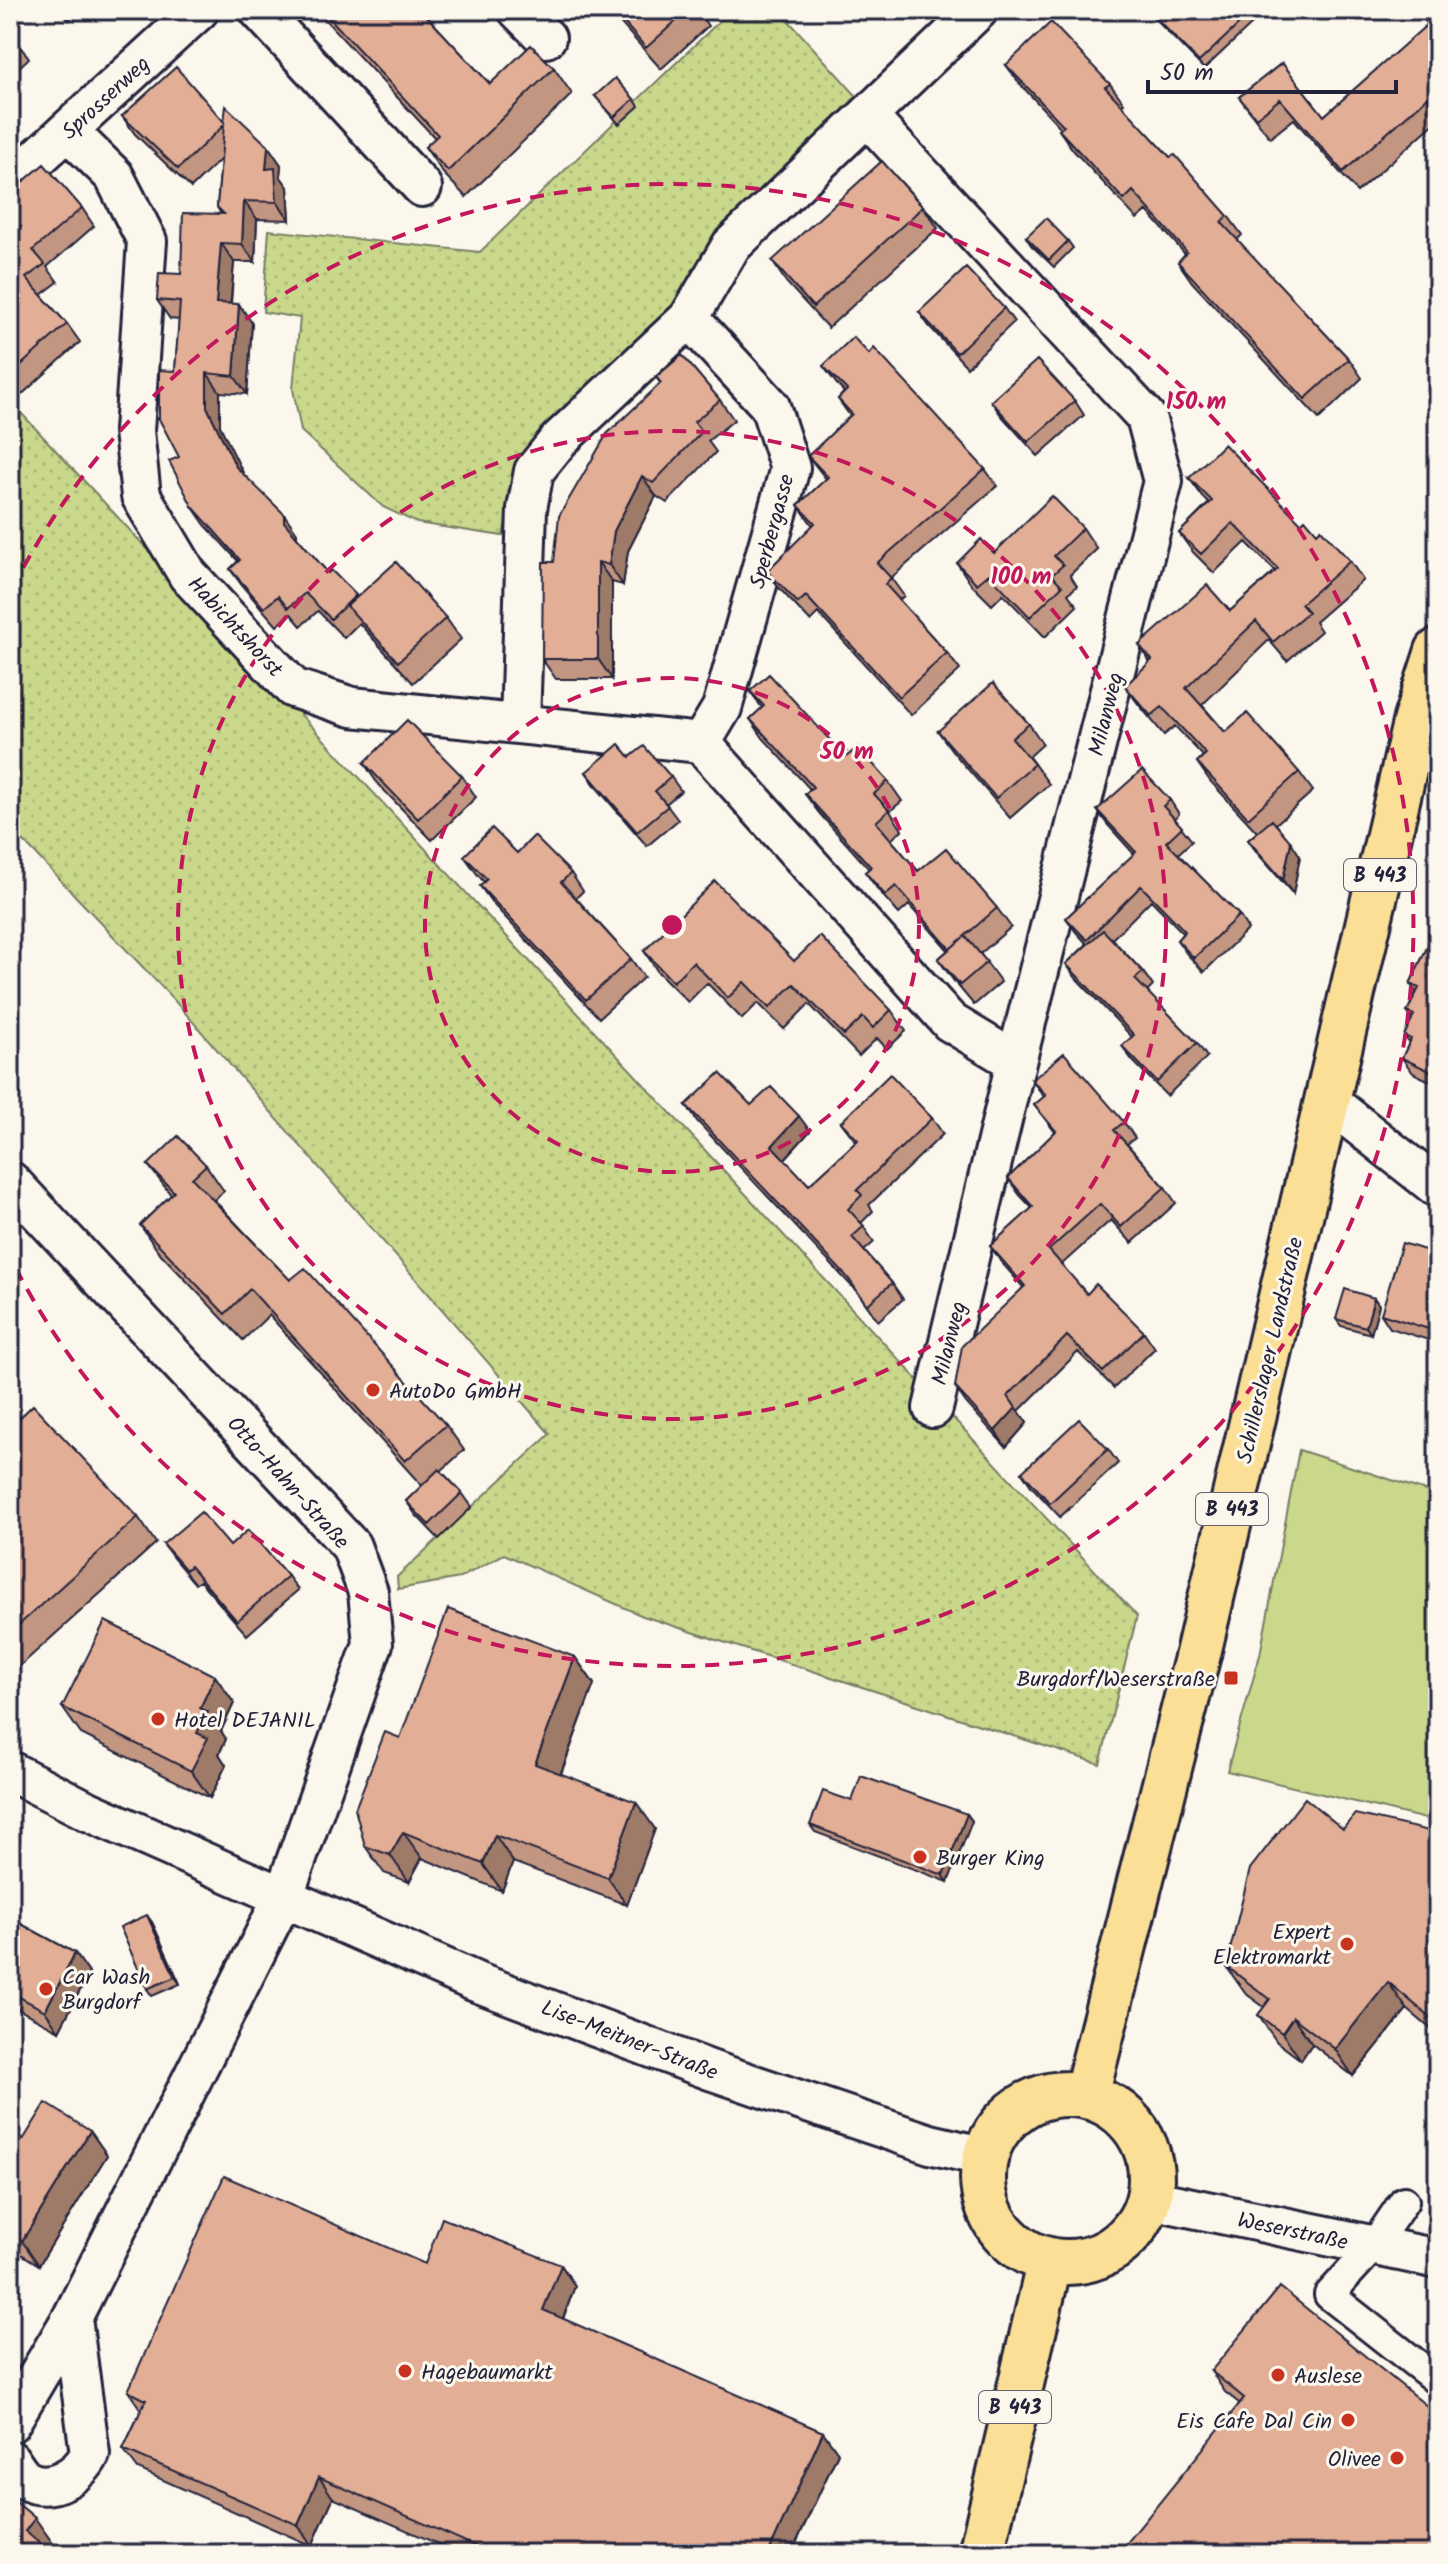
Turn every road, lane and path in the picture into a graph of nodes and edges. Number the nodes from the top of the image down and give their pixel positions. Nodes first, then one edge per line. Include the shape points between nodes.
1 (199, 10) edge
2 (259, 10) edge
3 (518, 10) edge
4 (978, 10) edge
5 (546, 38) dead end
6 (868, 117) junction
7 (68, 131) junction
8 (16, 167) edge
9 (422, 187) dead end
10 (689, 318) junction
11 (1438, 651) edge
12 (520, 723) junction
13 (701, 743) junction
14 (1016, 1062) junction
15 (1328, 1101) junction
16 (10, 1181) edge
17 (1438, 1188) edge
18 (933, 1408) dead end
19 (10, 1771) edge
20 (283, 1898) junction
21 (1086, 2095) junction
22 (986, 2157) junction
23 (1149, 2199) junction
24 (1404, 2201) dead end
25 (1372, 2248) junction
26 (1438, 2259) edge
27 (1050, 2260) junction
28 (72, 2318) junction
29 (1438, 2381) edge
30 (10, 2423) edge
31 (10, 2460) edge
32 (981, 2554) edge

1 - 7 street, Sprosserweg
2 - 9 street
3 - 5 street
4 - 6 street
6 - 10 street via 731,246
6 - 14 street, Milanweg via 1146,417 1163,481
7 - 8 street, Sprosserweg
7 - 12 street, Habichtshorst via 114,176 147,241 134,431 141,496 188,575 293,688 352,707
10 - 12 street via 559,440 534,471 527,509
10 - 13 street, Sperbergasse via 770,406 790,468 722,708
11 - 15 main road, Schillerslager Landstraße / B 443 via 1416,719
12 - 13 street, Habichtshorst
13 - 14 street via 950,1022
14 - 18 street, Milanweg
15 - 17 street
15 - 21 main road, Schillerslager Landstraße / B 443 via 1198,1654
16 - 20 street, Otto-Hahn-Straße via 351,1546 368,1592 373,1644
19 - 20 street, Lise-Meitner-Straße
20 - 22 street, Lise-Meitner-Straße via 476,1982 710,2070 930,2144
20 - 28 street
21 - 22 main road via 1041,2097 1021,2107 1004,2122
21 - 23 main road via 1132,2123 1146,2146 1152,2172
22 - 27 main road via 983,2185 999,2227 1014,2244
23 - 25 street, Weserstraße
23 - 27 main road via 1124,2241 1103,2254 1080,2261
24 - 25 street
25 - 26 street, Weserstraße
25 - 29 street via 1329,2295
27 - 32 main road, B 443
28 - 30 street
28 - 31 street via 90,2454 82,2469 42,2484 25,2480

